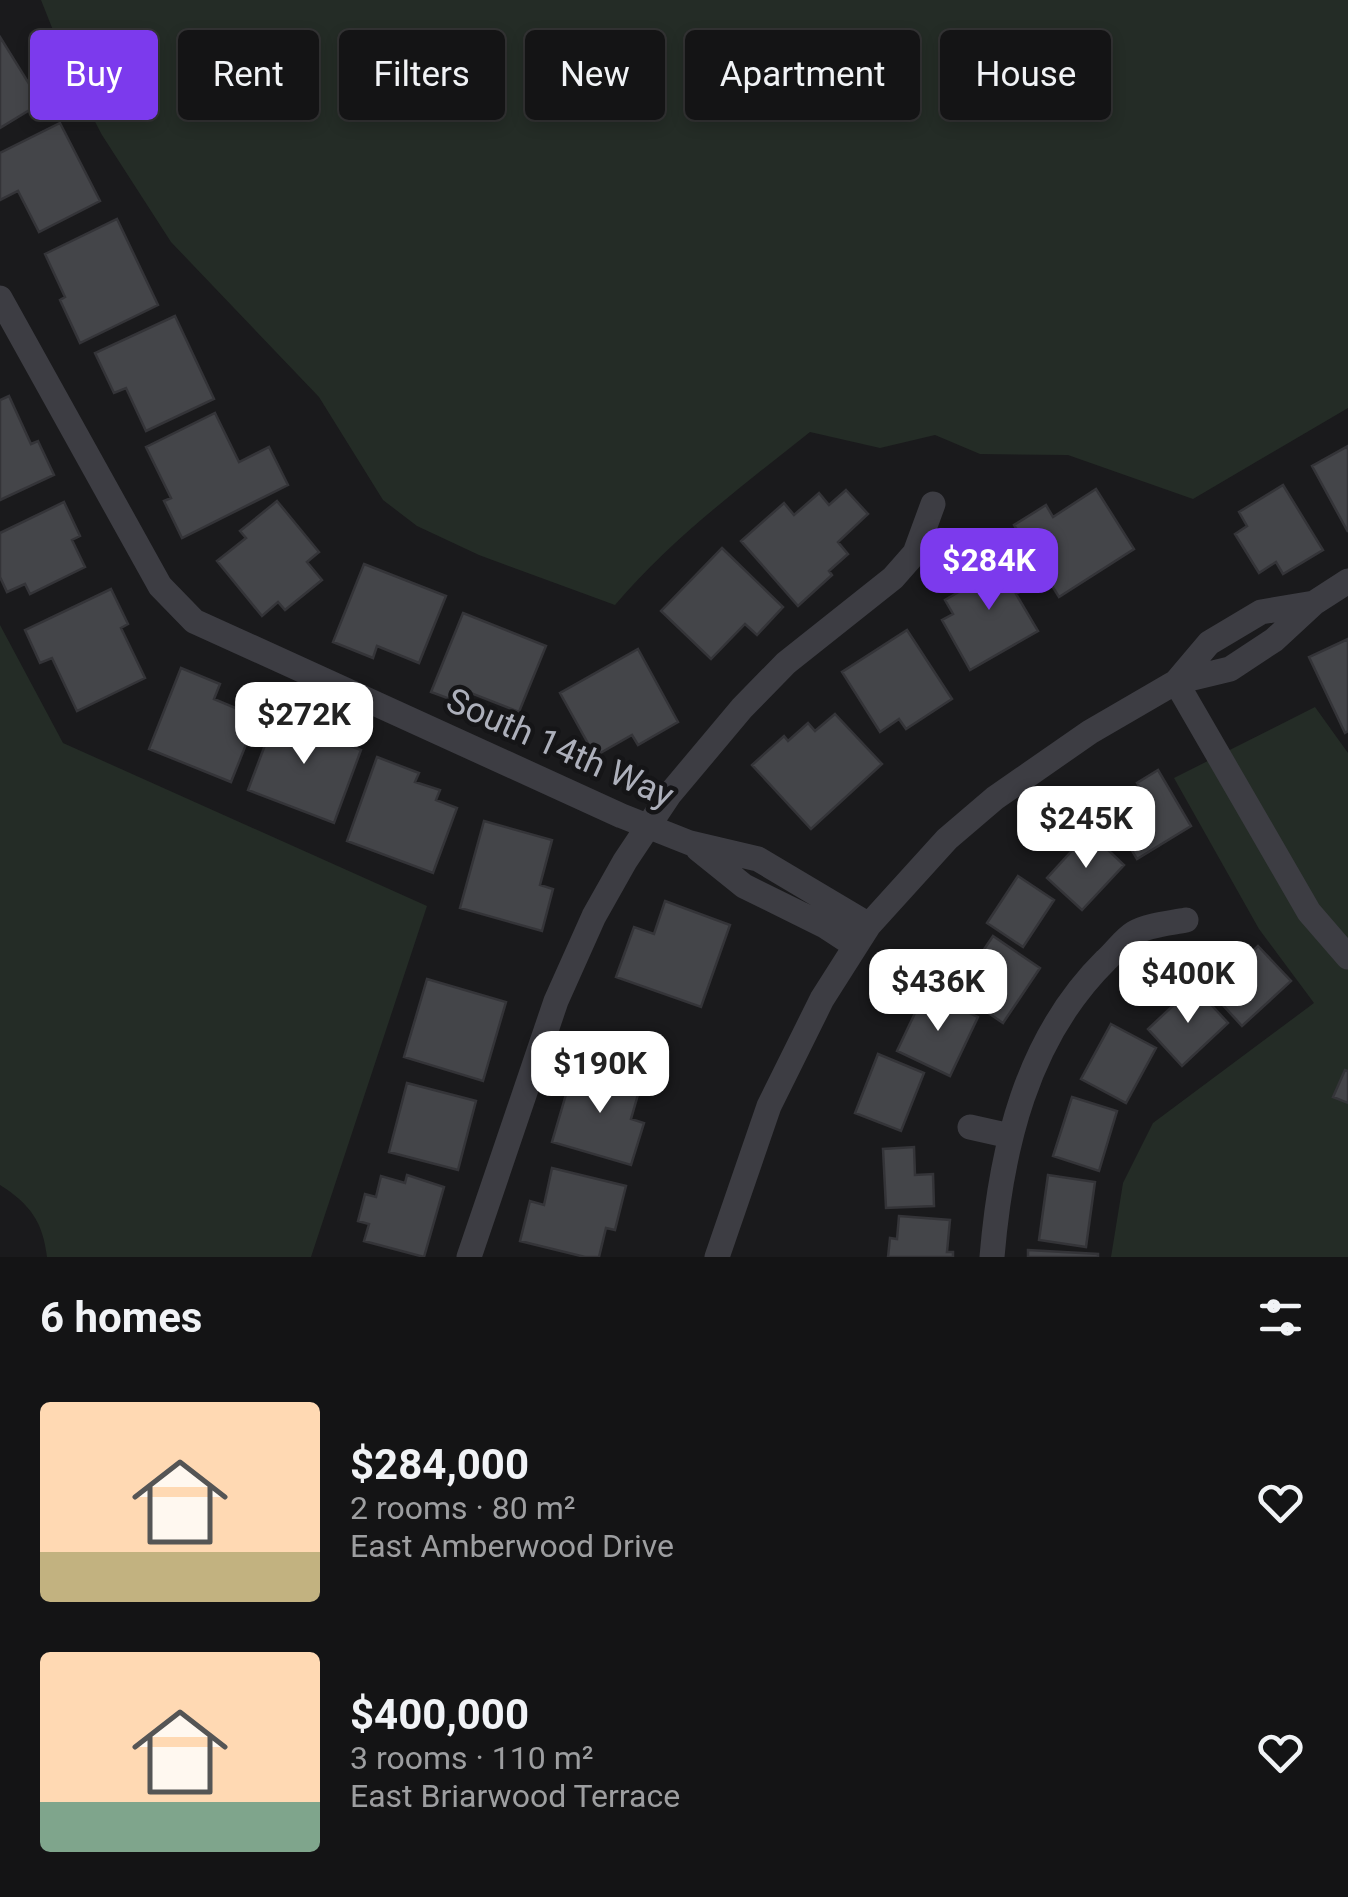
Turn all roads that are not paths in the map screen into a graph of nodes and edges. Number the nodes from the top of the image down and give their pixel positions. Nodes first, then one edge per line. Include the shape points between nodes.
1 (0, 298) edge
2 (933, 504) dead end
3 (1348, 581) edge
4 (1314, 603) junction
5 (1238, 626) junction
6 (1254, 654) junction
7 (1176, 682) junction
8 (648, 826) junction
9 (690, 843) junction
10 (780, 872) junction
11 (767, 897) junction
12 (1186, 920) dead end
13 (862, 935) junction
14 (1348, 957) edge
15 (970, 1128) dead end
16 (1010, 1136) junction
17 (469, 1257) edge
18 (716, 1257) edge
19 (992, 1257) edge

1 - 8 street, South 14th Way via 160,586 184,614
2 - 8 street via 915,553 893,578 786,663 702,752
3 - 4 street
4 - 5 street via 1260,612
4 - 6 street
5 - 6 street
5 - 7 street via 1209,643
6 - 7 street via 1230,669
7 - 13 street via 996,798 947,839
7 - 14 street via 1309,912
8 - 9 street, South 14th Way
8 - 17 street via 568,972
9 - 10 street, South 14th Way via 758,859
9 - 11 street, South 14th Way
10 - 11 street
10 - 13 street, South 14th Way
11 - 13 street, South 14th Way via 825,926
12 - 16 street via 1135,932 1088,978 1050,1032
13 - 18 street via 785,1070
15 - 16 street
16 - 19 street

